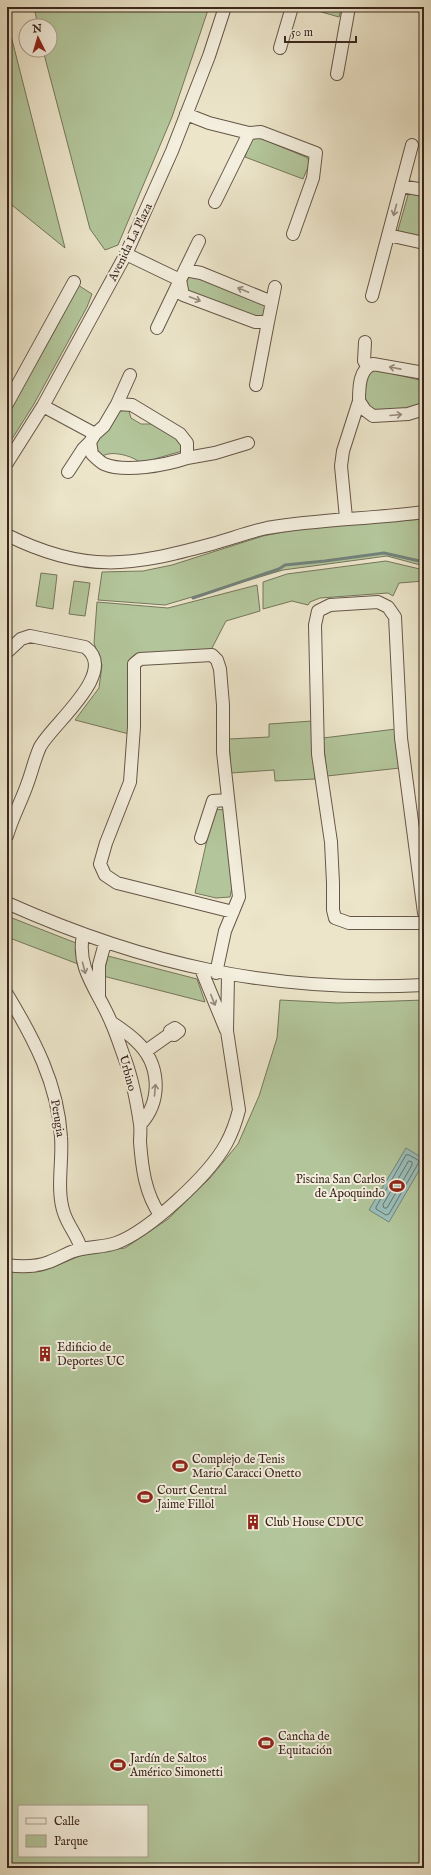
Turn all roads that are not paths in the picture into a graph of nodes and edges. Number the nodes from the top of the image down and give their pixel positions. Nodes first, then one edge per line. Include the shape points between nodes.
1 (225, 7) edge
2 (292, 7) edge
3 (349, 7) edge
4 (280, 48) dead end
5 (337, 74) dead end
6 (186, 114) junction
7 (249, 133) junction
8 (412, 145) dead end
9 (401, 186) junction
10 (424, 190) edge
11 (215, 202) dead end
12 (293, 234) dead end
13 (388, 235) junction
14 (199, 241) dead end
15 (424, 243) edge
16 (126, 254) junction
17 (182, 275) junction
18 (74, 282) dead end
19 (275, 287) dead end
20 (372, 296) dead end
21 (272, 302) junction
22 (268, 322) junction
23 (157, 328) dead end
24 (365, 342) dead end
25 (366, 366) junction
26 (424, 373) edge
27 (130, 375) dead end
28 (256, 385) dead end
29 (359, 401) junction
30 (7, 404) edge
31 (117, 404) junction
32 (43, 406) junction
33 (424, 409) edge
34 (373, 416) junction
35 (349, 432) junction
36 (92, 438) junction
37 (248, 443) dead end
38 (11, 450) edge
39 (187, 458) junction
40 (7, 463) edge
41 (68, 472) dead end
42 (424, 512) edge
43 (346, 518) junction
44 (7, 535) edge
45 (7, 652) edge
46 (228, 800) junction
47 (7, 833) edge
48 (201, 838) dead end
49 (7, 903) edge
50 (233, 912) junction
51 (424, 913) edge
52 (424, 923) edge
53 (83, 935) junction
54 (105, 943) junction
55 (201, 969) junction
56 (222, 974) junction
57 (424, 985) edge
58 (7, 994) edge
59 (99, 997) junction
60 (111, 1022) junction
61 (227, 1031) junction
62 (170, 1034) dead end
63 (146, 1051) junction
64 (140, 1125) junction
65 (160, 1215) junction
66 (81, 1249) junction
67 (7, 1265) edge

1 - 6 street, Avenida La Plaza
2 - 4 street
3 - 5 street
6 - 7 street
6 - 16 street, Avenida La Plaza
7 - 11 street
7 - 12 street via 261,132 316,153 313,178
8 - 9 street
9 - 10 street
9 -> 13 street
13 - 15 street
13 - 20 street
14 - 17 street
16 - 17 street
16 - 32 street, Avenida La Plaza
21 -> 17 street via 202,273
17 -> 22 street via 182,295 255,322
17 - 23 street
18 - 30 street
19 - 21 street
21 - 22 street
22 - 28 street
24 - 25 street
26 -> 25 street via 373,364
25 - 29 street
27 - 31 street
29 - 34 street
29 - 35 street
31 - 36 street via 104,426
31 - 39 street via 132,405 180,434 187,443
32 - 36 street
32 - 38 street, Avenida La Plaza
34 -> 33 street via 408,414
34 - 35 street
35 - 43 street via 341,466
36 - 39 street via 92,454 104,464 133,468
36 - 41 street
37 - 39 street
38 - 40 street, Avenida La Plaza
42 - 43 street
43 - 44 street via 265,529 147,560 124,563 72,559 39,549
45 - 47 street via 20,639 30,636 85,647 91,651 95,659 92,678 79,700 39,748
46 - 48 street via 213,801
46 - 50 street via 240,897
46 - 50 street via 223,752 223,705 217,660 212,655 140,658 134,664 134,727 130,782 100,864 105,875 117,883
49 - 53 street
50 - 56 street via 225,931
51 - 52 street via 401,738 395,617 388,607 378,602 330,605 318,611 314,626 318,754 331,842 333,910 336,918 349,923
53 - 54 street
53 -> 59 street, Urbino via 80,948 84,968
54 - 55 street
54 - 59 street, Urbino via 99,965
55 - 56 street
55 -> 61 street
56 - 57 street via 333,986
56 - 61 street
58 - 66 street, Perugia via 43,1059 58,1107 62,1139 61,1194 64,1213
59 - 60 street, Urbino
60 - 63 street, Urbino via 136,1040
60 - 64 street, Urbino via 131,1078
61 - 65 street via 239,1100 237,1120 226,1145 212,1163 190,1188
62 - 63 street
64 -> 63 street, Urbino via 147,1118 156,1093 155,1072
64 - 65 street, Urbino via 142,1166 146,1186
65 - 66 street via 135,1234 115,1243
66 - 67 street via 48,1263 20,1267

